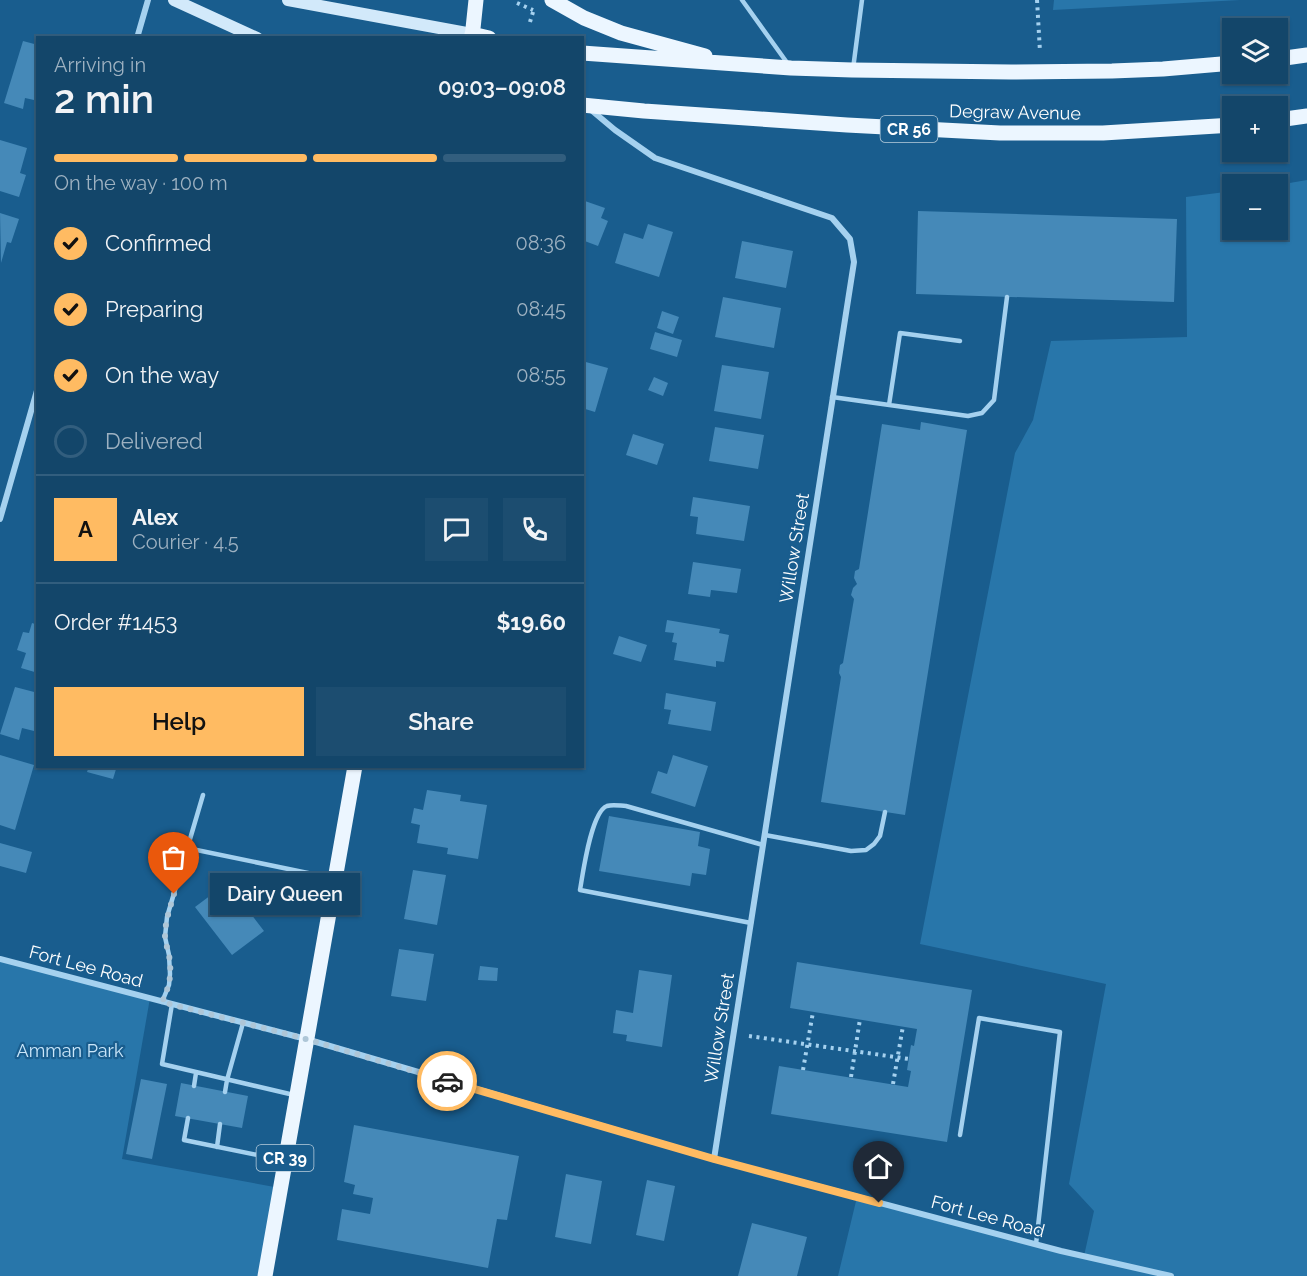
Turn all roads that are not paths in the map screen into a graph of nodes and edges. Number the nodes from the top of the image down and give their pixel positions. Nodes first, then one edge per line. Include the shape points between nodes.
1 (147, 0) edge
2 (174, 0) edge
3 (288, 0) edge
4 (477, 0) edge
5 (552, 0) edge
6 (742, 0) edge
7 (862, 0) edge
8 (138, 36) edge
9 (253, 36) edge
10 (472, 36) edge
11 (584, 53) edge
12 (1307, 55) edge
13 (1288, 58) edge
14 (1222, 64) edge
15 (739, 65) junction
16 (791, 69) junction
17 (852, 70) junction
18 (584, 105) edge
19 (1307, 116) edge
20 (1288, 119) edge
21 (1222, 126) edge
22 (1007, 297) dead end
23 (960, 341) dead end
24 (36, 394) edge
25 (832, 397) junction
26 (890, 405) junction
27 (0, 519) edge
28 (355, 768) edge
29 (203, 795) dead end
30 (885, 812) dead end
31 (765, 835) junction
32 (763, 844) junction
33 (187, 848) junction
34 (335, 879) junction
35 (751, 923) junction
36 (0, 959) edge
37 (162, 1002) junction
38 (172, 1004) junction
39 (243, 1023) junction
40 (306, 1039) junction
41 (196, 1073) junction
42 (227, 1080) junction
43 (194, 1086) dead end
44 (225, 1092) dead end
45 (296, 1095) junction
46 (188, 1118) dead end
47 (220, 1124) dead end
48 (960, 1135) dead end
49 (217, 1147) junction
50 (714, 1159) junction
51 (285, 1160) junction
52 (1036, 1244) junction
53 (265, 1276) edge
54 (1171, 1276) edge

1 - 8 street
2 - 9 main road
3 - 10 main road
4 - 10 main road
5 - 15 main road via 621,33
6 - 16 lane
7 - 17 lane
11 - 15 main road
12 - 13 main road
14 - 17 main road via 1000,72
15 - 16 main road
16 - 17 main road
18 - 21 main road, Degraw Avenue / CR 56 via 990,133 1103,133
18 - 25 street, Willow Street via 655,158 832,218 849,239 854,262
19 - 20 main road
22 - 26 lane via 994,400 982,412 969,417
23 - 26 lane via 900,333
24 - 27 street
25 - 26 lane
25 - 31 street, Willow Street
28 - 34 main road, CR 39
29 - 33 lane
30 - 31 lane via 880,836 866,850 851,851
31 - 32 street, Willow Street
32 - 35 street, Willow Street
32 - 35 lane via 626,806 607,806 592,828 580,890
33 - 34 lane
33 - 37 lane via 167,917 170,986
34 - 40 main road, CR 39
35 - 50 street, Willow Street
36 - 37 street, Fort Lee Road
37 - 38 street, Fort Lee Road
38 - 39 street, Fort Lee Road
38 - 41 lane via 162,1064
39 - 40 street, Fort Lee Road
39 - 42 lane
40 - 45 main road, CR 39
40 - 50 street, Fort Lee Road
41 - 42 lane
41 - 43 lane
42 - 44 lane
42 - 45 lane
45 - 51 main road, CR 39
46 - 49 lane via 184,1140
47 - 49 lane
48 - 52 lane via 979,1018 1060,1032
49 - 51 lane
50 - 52 street, Fort Lee Road
51 - 53 main road, CR 39
52 - 54 street, Fort Lee Road

